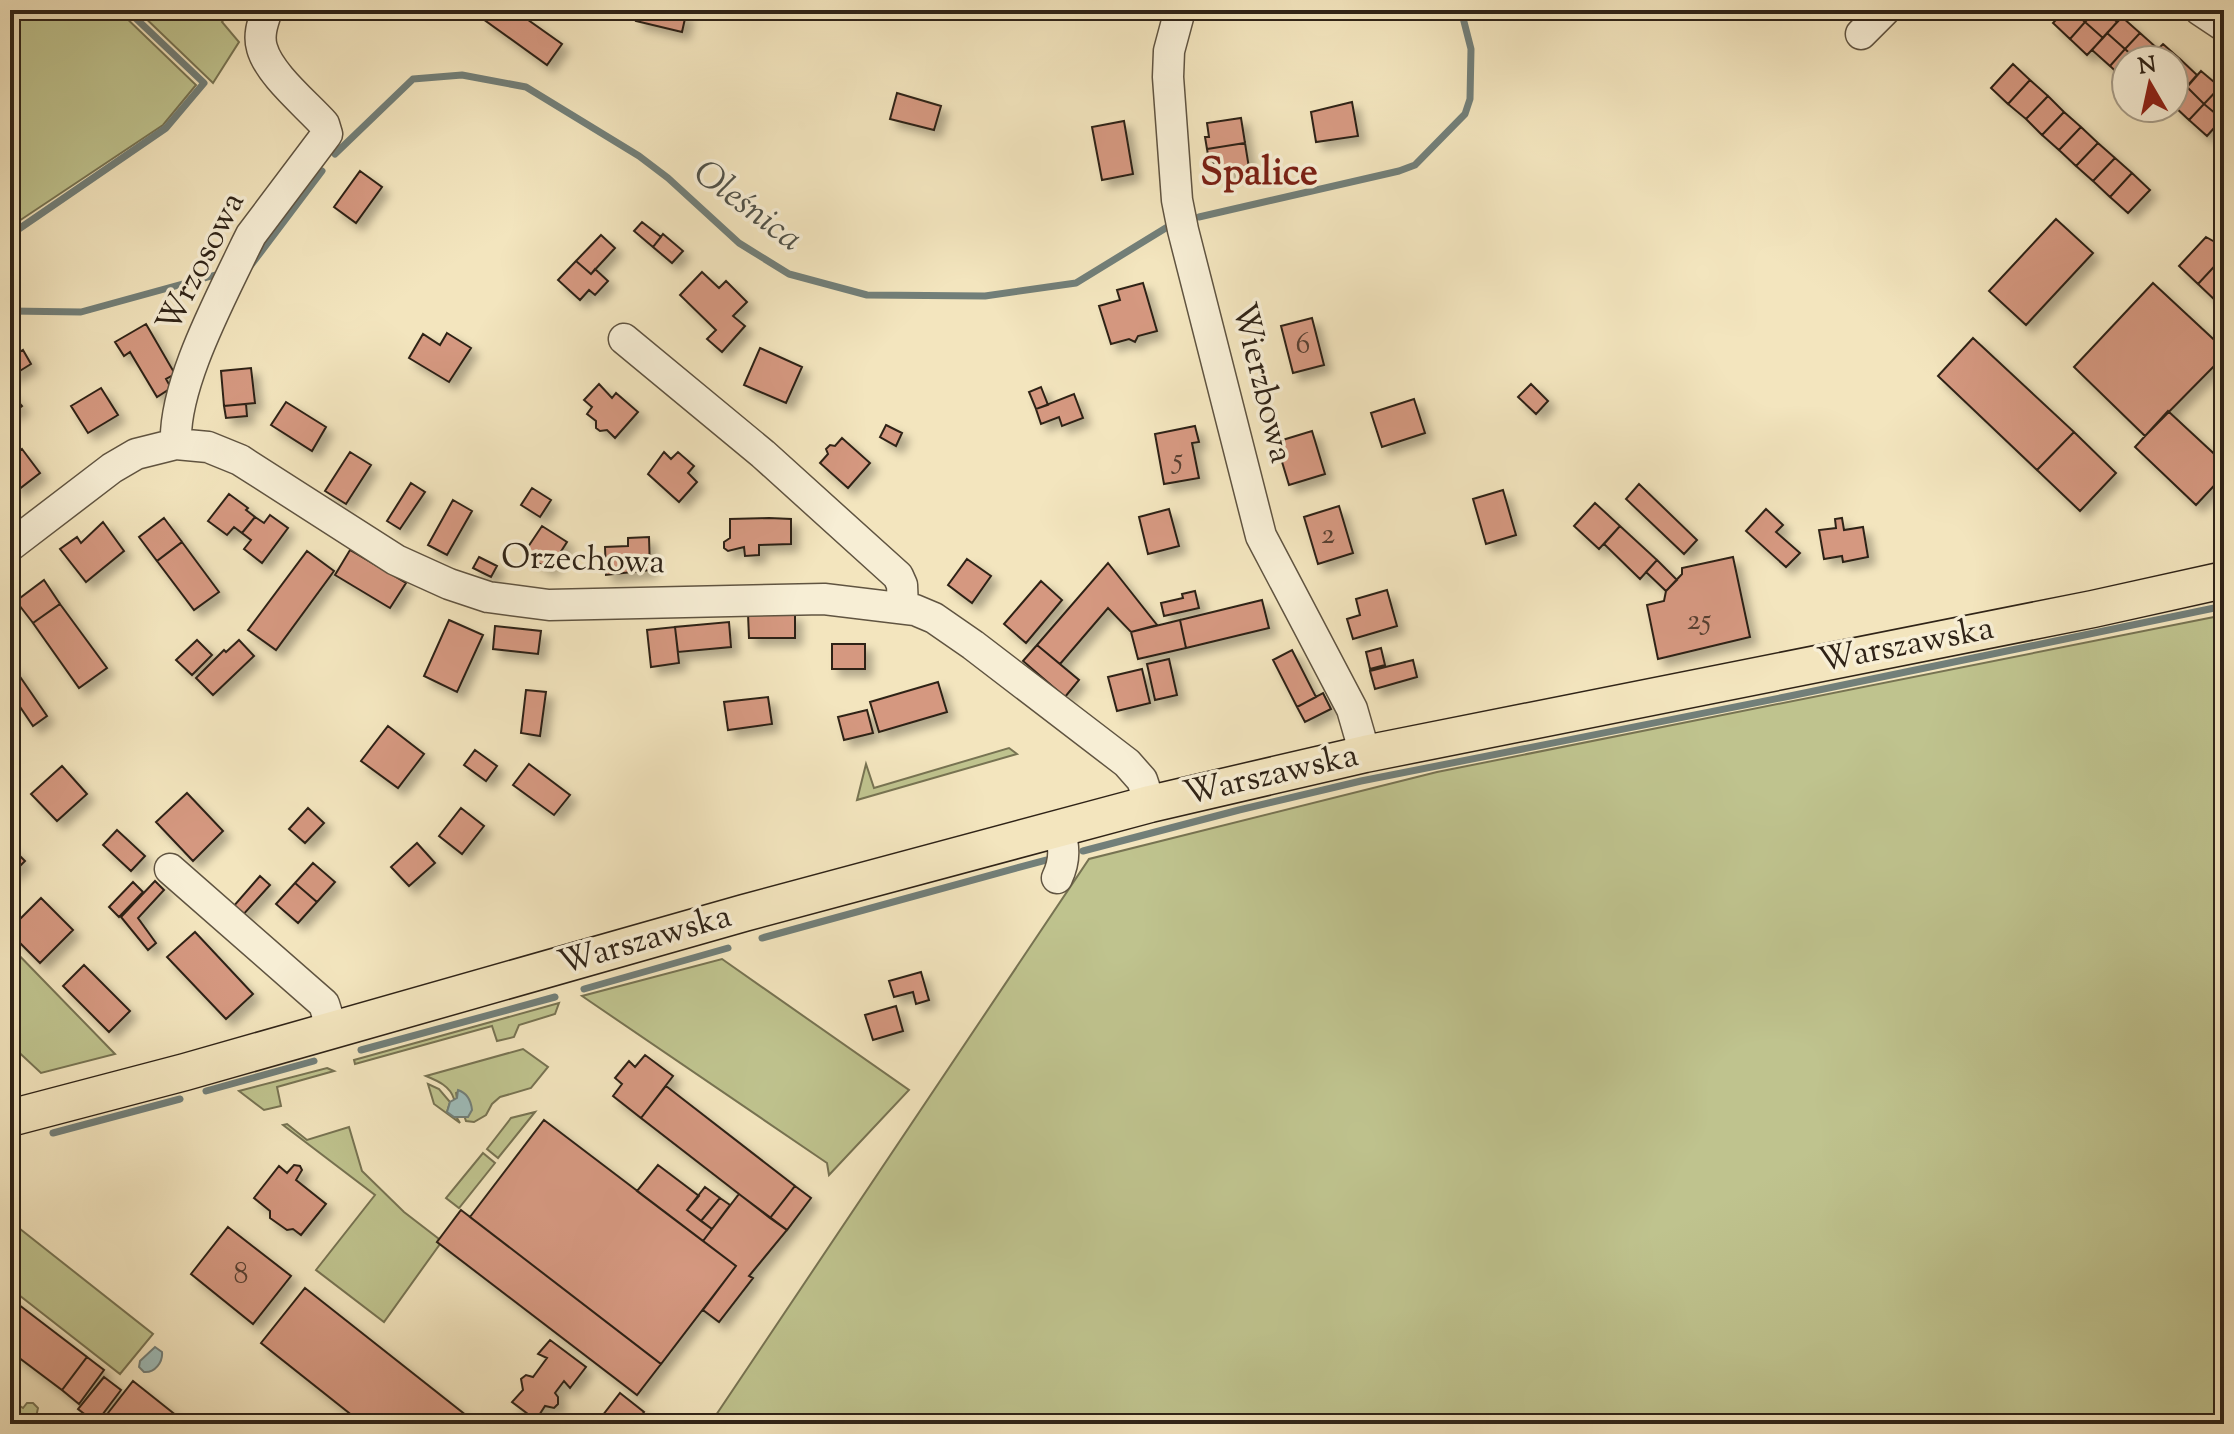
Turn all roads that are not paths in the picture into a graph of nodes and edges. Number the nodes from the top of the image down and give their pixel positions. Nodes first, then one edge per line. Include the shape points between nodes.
1 (267, 10) edge
2 (1180, 10) edge
3 (1885, 10) edge
4 (2200, 10) edge
5 (2224, 26) edge
6 (1861, 34) dead end
7 (624, 339) dead end
8 (176, 444) junction
9 (10, 546) edge
10 (2224, 580) edge
11 (903, 608) junction
12 (1365, 754) junction
13 (1150, 804) junction
14 (1059, 826) junction
15 (170, 869) dead end
16 (1057, 878) dead end
17 (332, 1030) junction
18 (10, 1118) edge

1 - 8 street, Wrzosowa via 260,30 262,48 327,134 251,235 199,349 175,423
2 - 12 street, Wierzbowa via 1168,77 1183,230 1261,536 1352,709
3 - 6 street
4 - 5 street
7 - 11 street via 898,576
8 - 9 street, Orzechowa via 122,461
8 - 11 street, Orzechowa via 208,447 240,460 396,560 488,597 549,605 824,599
10 - 12 main road, Warszawska
11 - 13 street, Orzechowa via 926,614 967,641 1127,763 1142,780
12 - 13 main road, Warszawska
13 - 14 main road, Warszawska
14 - 16 street via 1065,851
14 - 17 main road, Warszawska
15 - 17 street via 324,1004
17 - 18 main road, Warszawska

